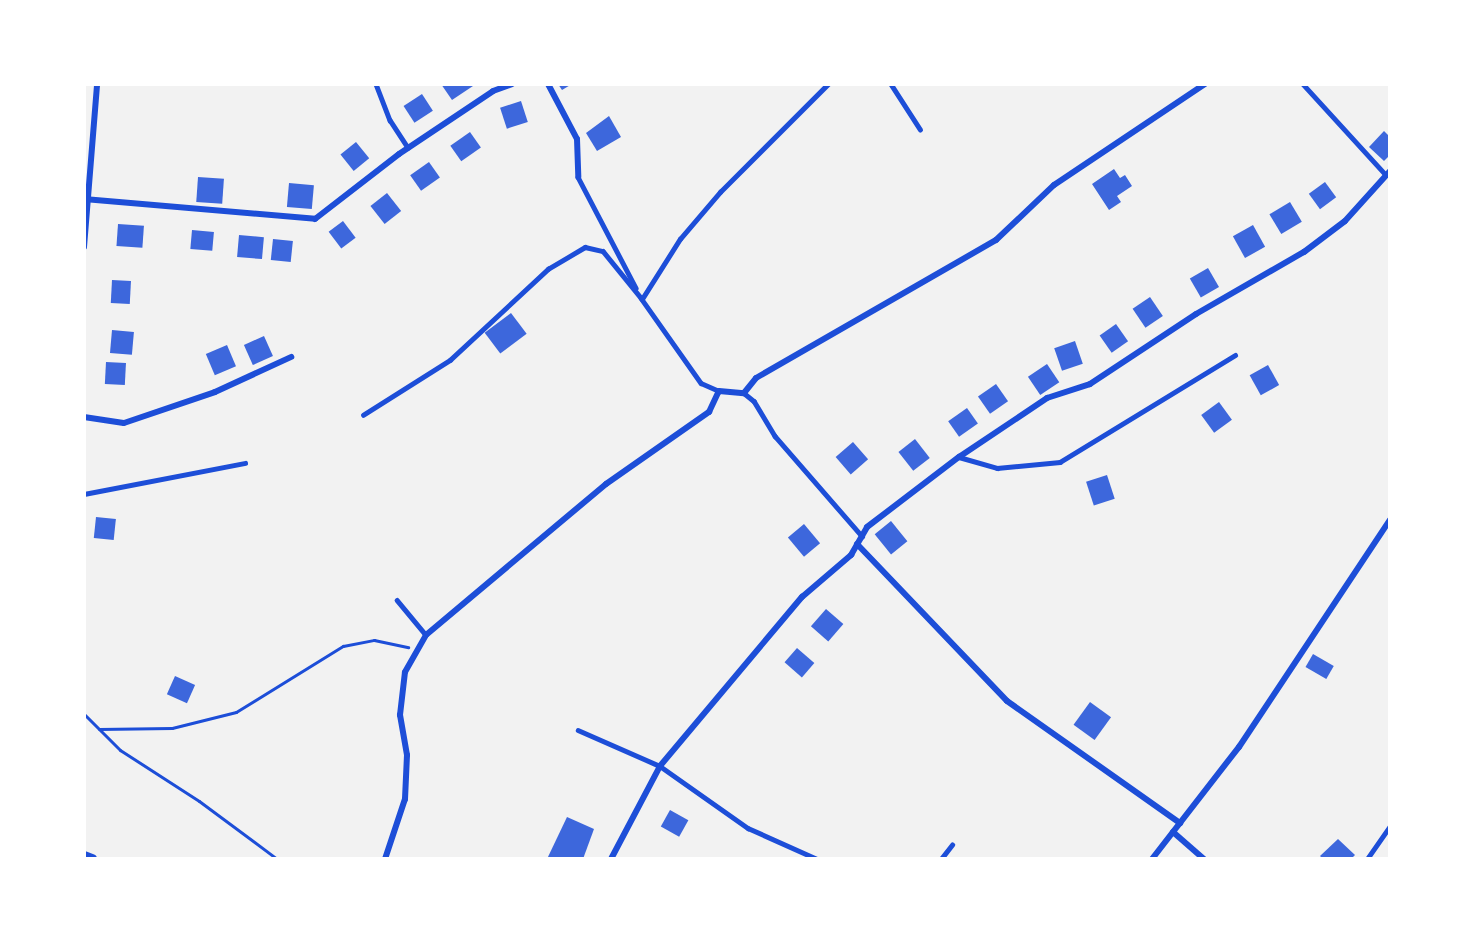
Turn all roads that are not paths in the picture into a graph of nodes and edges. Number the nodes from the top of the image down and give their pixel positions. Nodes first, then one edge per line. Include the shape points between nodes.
1 (96, 84) edge
2 (376, 84) edge
3 (512, 84) edge
4 (548, 84) edge
5 (828, 84) edge
6 (891, 84) edge
7 (1205, 84) edge
8 (1303, 84) edge
9 (920, 129) dead end
10 (408, 148) junction
11 (1388, 173) edge
12 (578, 177) joint
13 (86, 199) edge
14 (84, 247) edge
15 (642, 299) junction
16 (1235, 355) dead end
17 (291, 357) dead end
18 (719, 391) junction
19 (744, 393) junction
20 (363, 415) dead end
21 (84, 417) edge
22 (959, 457) junction
23 (245, 463) dead end
24 (84, 494) edge
25 (1390, 520) edge
26 (862, 536) junction
27 (857, 544) junction
28 (397, 600) dead end
29 (426, 634) junction
30 (579, 730) dead end
31 (660, 766) junction
32 (1180, 823) junction
33 (1390, 826) edge
34 (1173, 832) junction
35 (952, 845) dead end
36 (84, 856) edge
37 (92, 859) edge
38 (385, 859) edge
39 (611, 859) edge
40 (817, 859) edge
41 (941, 859) edge
42 (1152, 859) edge
43 (1204, 859) edge
44 (1366, 859) edge

1 - 13 street
2 - 10 lane via 390,120
3 - 10 street via 494,91
4 - 12 street via 577,139
5 - 15 lane via 720,192 680,239
6 - 9 lane
7 - 19 street via 1054,185 996,240 756,378
8 - 11 lane
10 - 13 street via 315,219
11 - 22 street via 1345,221 1304,252 1196,314 1090,384 1047,398
12 - 15 lane
13 - 14 street
15 - 18 lane via 702,383
15 - 20 lane via 603,251 585,247 548,269 450,360
16 - 22 lane via 1060,462 997,468
17 - 21 street via 215,392 124,423
18 - 19 street
18 - 29 street via 709,412 606,484
19 - 26 lane via 754,401 775,436
22 - 26 street via 867,527
23 - 24 lane
25 - 32 street via 1239,747
26 - 27 street
27 - 31 street via 851,555 802,597
27 - 32 street via 1007,701
28 - 29 lane
29 - 38 street via 405,672 400,715 407,755 405,799
30 - 31 lane
31 - 39 street
31 - 40 lane via 748,828
32 - 34 street
33 - 44 lane
34 - 42 street
34 - 43 street
35 - 41 lane
36 - 37 street

